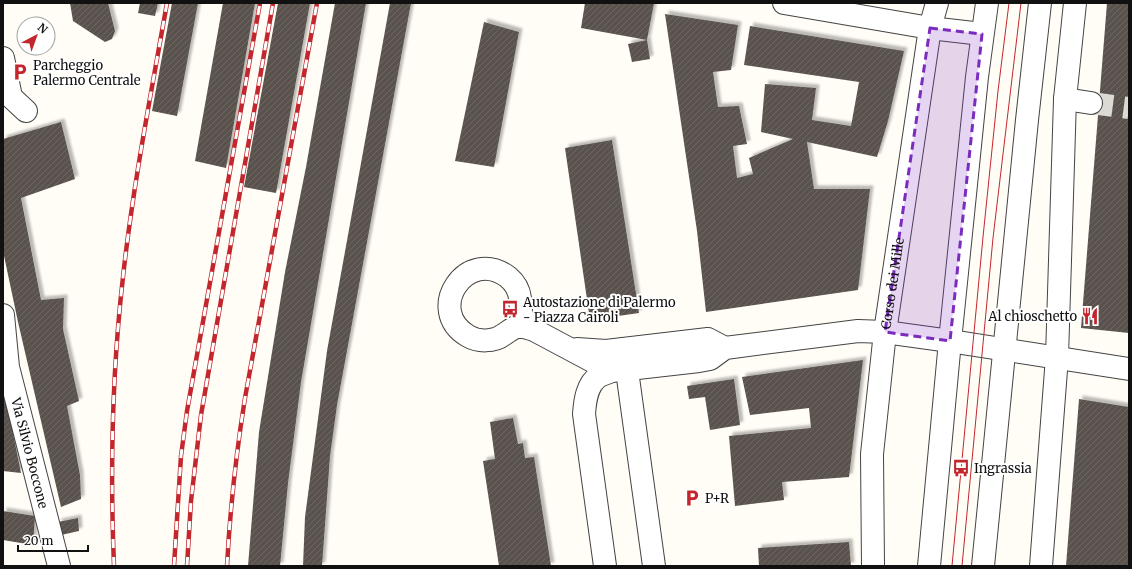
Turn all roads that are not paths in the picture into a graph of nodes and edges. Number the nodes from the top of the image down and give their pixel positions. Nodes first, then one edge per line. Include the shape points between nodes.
1 (784, 3) edge
2 (937, 3) edge
3 (987, 3) edge
4 (1040, 3) edge
5 (1075, 3) edge
6 (930, 28) junction
7 (982, 34) junction
8 (3, 58) edge
9 (1065, 99) junction
10 (1091, 103) tunnel mouth
11 (26, 111) dead end
12 (3, 315) edge
13 (534, 330) dead end
14 (885, 332) junction
15 (950, 341) junction
16 (1004, 350) junction
17 (1057, 357) junction
18 (621, 363) junction
19 (6, 367) edge
20 (1129, 369) edge
21 (59, 566) edge
22 (606, 566) edge
23 (654, 566) edge
24 (873, 566) edge
25 (929, 566) edge
26 (983, 566) edge
27 (1041, 566) edge

1 - 6 street
2 - 6 street, Corso dei Mille
3 - 7 street
4 - 16 street
5 - 9 street
6 - 7 street
6 - 14 street, Corso dei Mille
7 - 15 street
8 - 11 street via 11,97
9 - 10 street
9 - 17 street
12 - 19 street, Via Silvio Boccone
13 - 18 street via 568,348 606,351
14 - 15 street
14 - 18 street via 858,331 725,348 708,339
14 - 24 street, Corso dei Mille via 872,454
15 - 16 street
15 - 25 street
16 - 17 street
16 - 26 street
17 - 20 street
17 - 27 street
18 - 22 street via 599,376 590,386 585,399 584,414
18 - 23 street
19 - 21 street, Via Silvio Boccone

